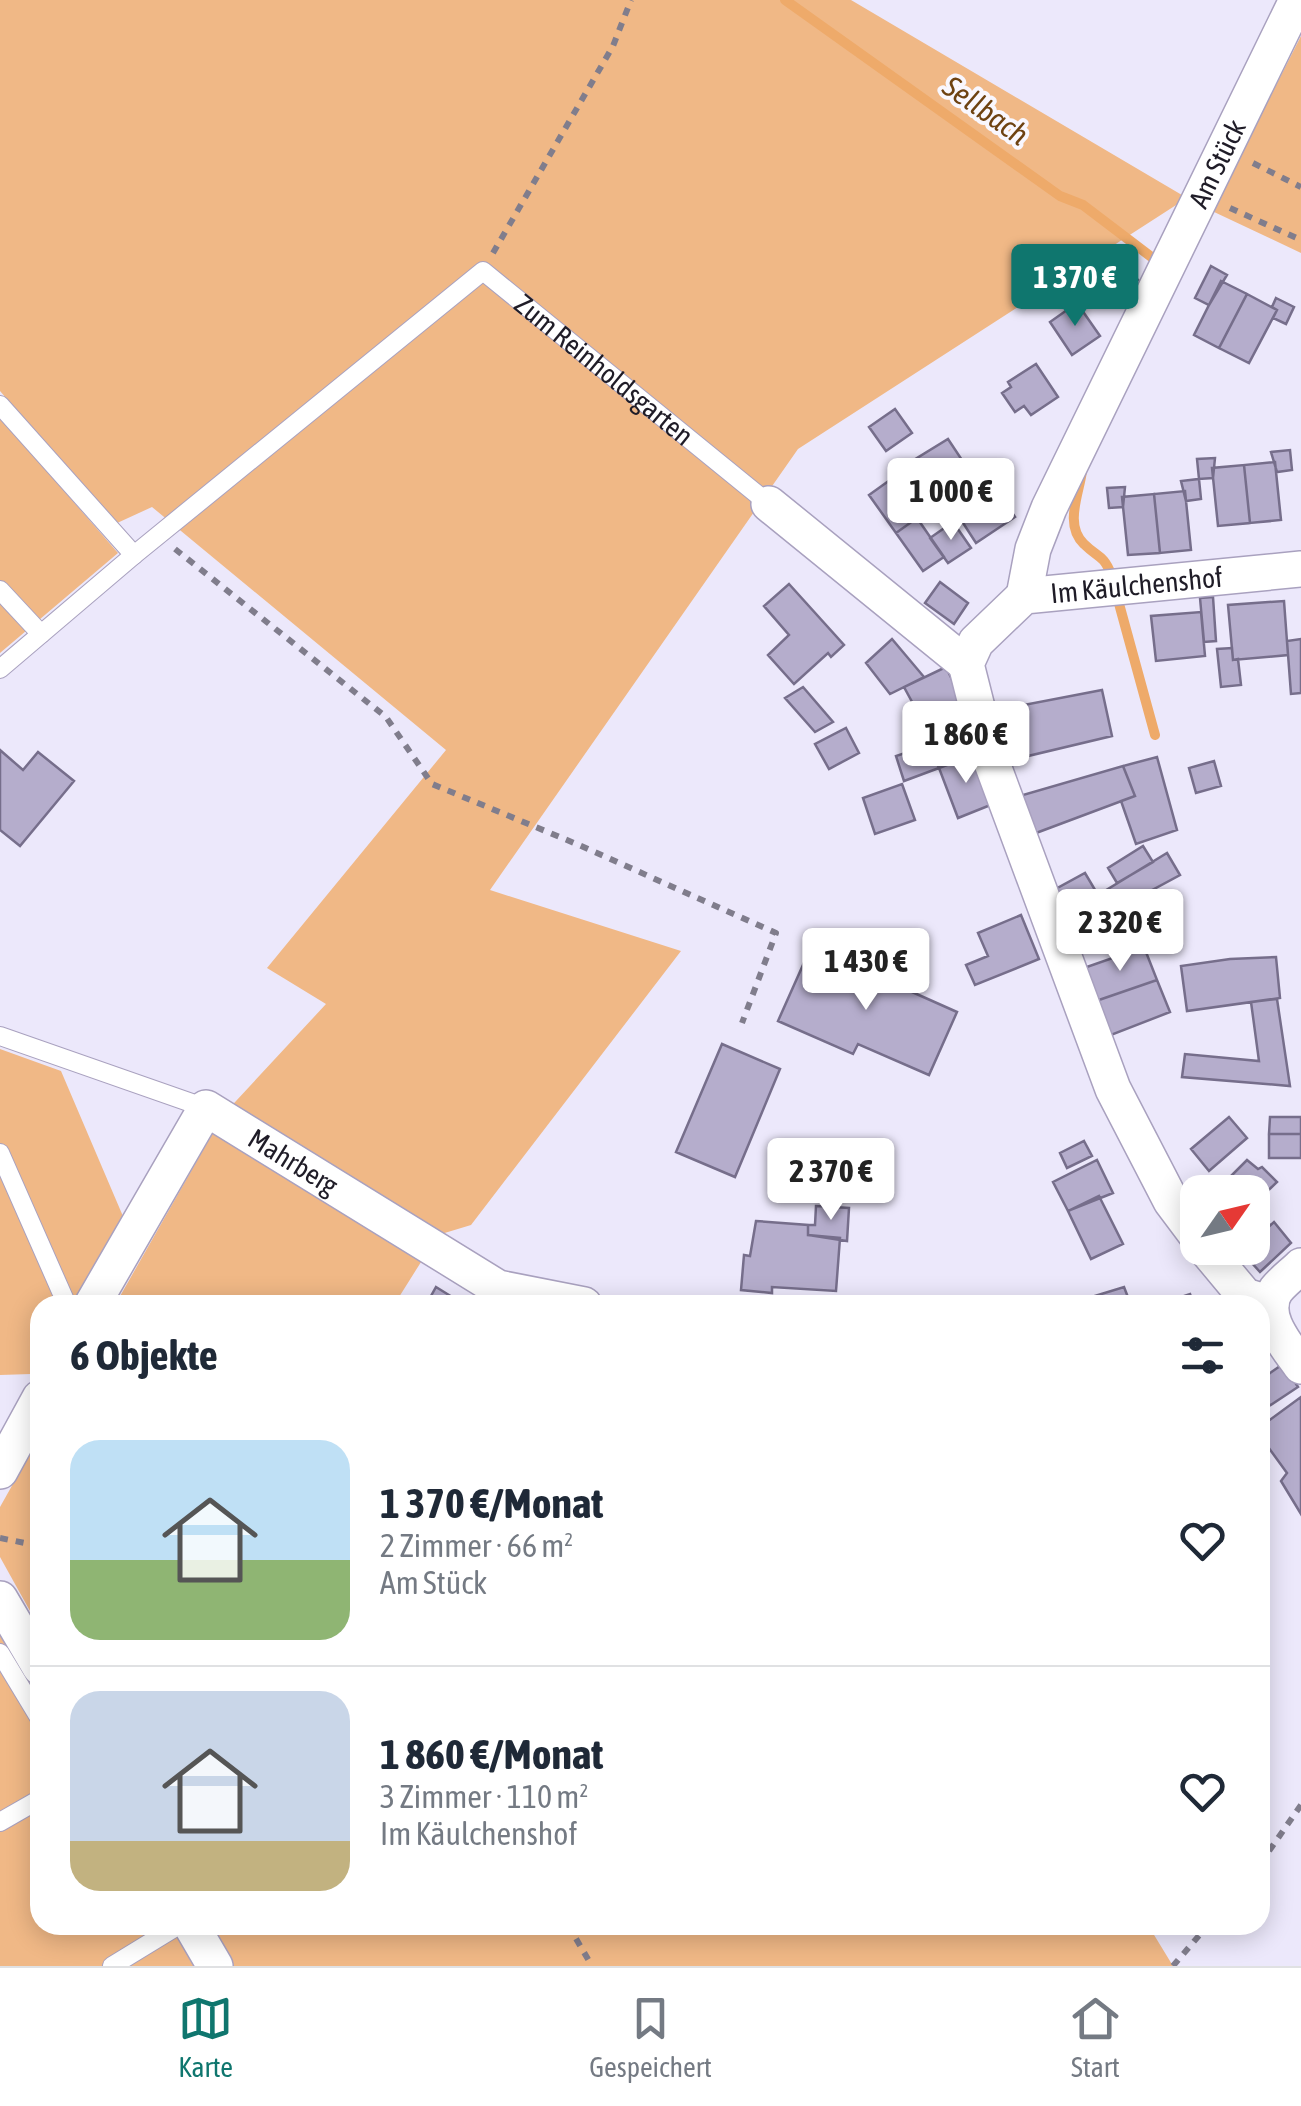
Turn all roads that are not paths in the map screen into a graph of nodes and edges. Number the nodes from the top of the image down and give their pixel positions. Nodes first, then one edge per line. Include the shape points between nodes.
1 (1297, 5) edge
2 (0, 405) edge
3 (769, 504) joint
4 (134, 555) junction
5 (1301, 569) edge
6 (0, 590) edge
7 (1024, 596) junction
8 (41, 634) junction
9 (966, 664) junction
10 (0, 669) edge
11 (0, 1036) edge
12 (206, 1108) junction
13 (0, 1153) edge
14 (1180, 1213) edge
15 (1219, 1265) edge
16 (1301, 1266) edge
17 (63, 1295) edge
18 (98, 1295) edge
19 (533, 1295) edge
20 (1243, 1295) edge
21 (1270, 1300) edge
22 (1270, 1316) edge
23 (1301, 1366) edge
24 (30, 1416) edge
25 (0, 1471) edge
26 (0, 1599) edge
27 (30, 1650) edge
28 (1, 1656) edge
29 (30, 1703) edge
30 (30, 1805) edge
31 (0, 1822) edge
32 (163, 1935) edge
33 (198, 1935) edge
34 (112, 1966) edge
35 (215, 1966) edge

1 - 7 street, Am Stück via 1049,508
2 - 4 lane
3 - 4 lane, Zum Reinholdsgarten via 483,271
3 - 9 street, Zum Reinholdsgarten
4 - 8 lane
5 - 7 street, Im Käulchenshof
6 - 8 lane
7 - 9 street, Im Käulchenshof via 976,642
8 - 10 lane
9 - 14 street via 989,755 1113,1088
11 - 12 lane
12 - 18 street
12 - 19 street, Mahrberg via 498,1288
13 - 17 lane
15 - 20 street
16 - 21 street
22 - 23 street
24 - 25 street
26 - 27 street
28 - 29 lane
30 - 31 lane
32 - 34 lane
33 - 35 street

